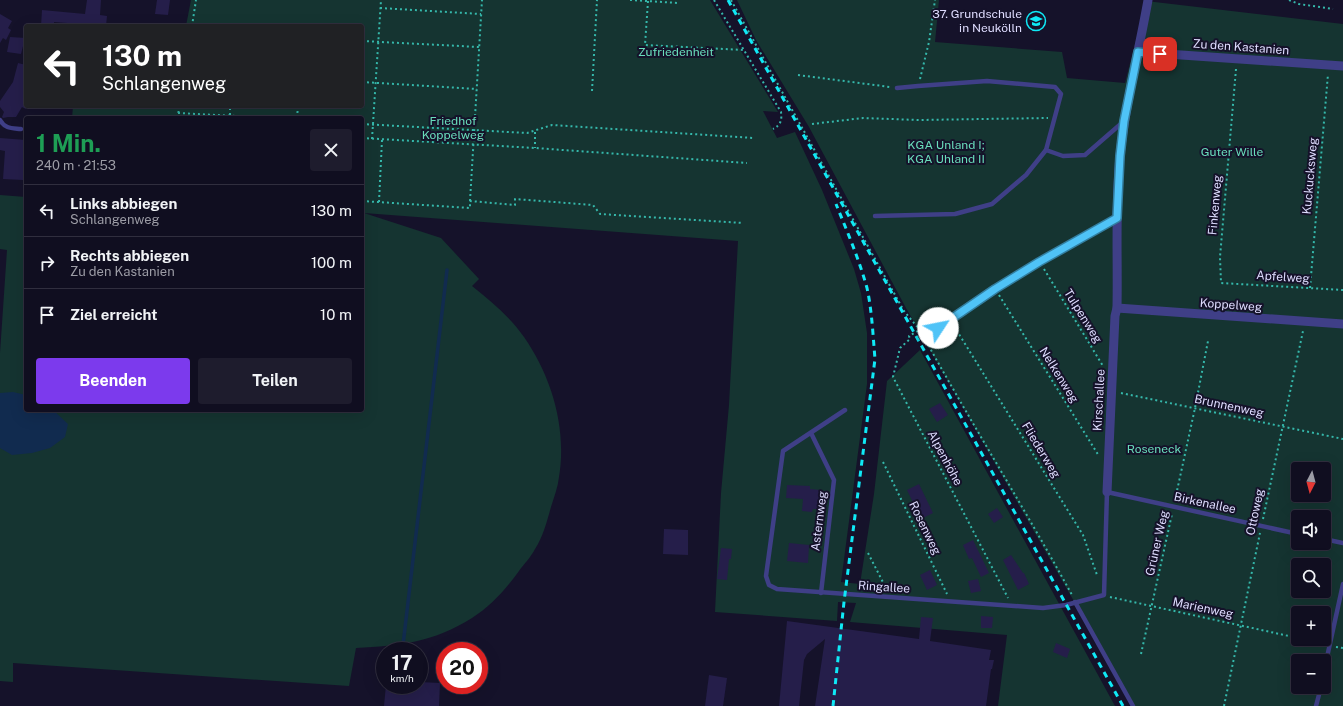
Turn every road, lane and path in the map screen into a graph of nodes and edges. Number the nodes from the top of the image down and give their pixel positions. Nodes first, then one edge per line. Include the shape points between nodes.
1 (196, 0) edge
2 (381, 0) edge
3 (482, 0) edge
4 (597, 0) edge
5 (630, 0) edge
6 (714, 0) edge
7 (731, 0) edge
8 (935, 0) edge
9 (1148, 0) edge
10 (1289, 0) edge
11 (648, 1) junction
12 (678, 3) dead end
13 (380, 8) junction
14 (1333, 9) dead end
15 (482, 14) junction
16 (192, 24) edge
17 (364, 42) edge
18 (378, 43) junction
19 (479, 47) junction
20 (744, 50) junction
21 (1138, 52) junction
22 (1237, 58) junction
23 (1328, 65) junction
24 (1343, 66) edge
25 (798, 75) dead end
26 (364, 82) edge
27 (376, 83) junction
28 (918, 86) junction
29 (897, 88) joint
30 (477, 89) junction
31 (592, 91) dead end
32 (179, 108) edge
33 (230, 108) edge
34 (178, 112) junction
35 (230, 115) junction
36 (178, 116) edge
37 (245, 116) edge
38 (1055, 118) junction
39 (0, 120) edge
40 (1124, 121) junction
41 (364, 124) edge
42 (812, 124) dead end
43 (373, 125) junction
44 (21, 129) dead end
45 (773, 129) dead end
46 (475, 130) junction
47 (535, 131) junction
48 (364, 138) edge
49 (754, 138) dead end
50 (372, 139) junction
51 (382, 140) junction
52 (474, 145) junction
53 (535, 148) junction
54 (1046, 150) junction
55 (747, 163) dead end
56 (364, 201) edge
57 (470, 201) junction
58 (379, 202) junction
59 (876, 216) dead end
60 (1117, 218) junction
61 (743, 223) dead end
62 (1039, 262) junction
63 (1221, 283) joint
64 (1310, 288) junction
65 (995, 289) junction
66 (1343, 290) edge
67 (1117, 308) junction
68 (950, 320) junction
69 (1305, 322) junction
70 (1343, 324) edge
71 (922, 332) junction
72 (1208, 341) dead end
73 (1112, 380) junction
74 (1112, 391) junction
75 (1195, 408) junction
76 (845, 410) dead end
77 (1283, 427) junction
78 (811, 433) junction
79 (1343, 439) edge
80 (883, 462) dead end
81 (1108, 470) junction
82 (1107, 492) junction
83 (1174, 507) junction
84 (1261, 526) junction
85 (1291, 532) edge
86 (1331, 540) edge
87 (1343, 543) edge
88 (868, 553) dead end
89 (1343, 584) edge
90 (821, 593) junction
91 (1104, 596) junction
92 (891, 597) junction
93 (951, 602) junction
94 (1075, 602) junction
95 (1013, 606) junction
96 (1151, 607) junction
97 (1240, 626) junction
98 (1291, 637) edge
99 (1141, 654) dead end
100 (1328, 654) edge
101 (1319, 694) edge
102 (1133, 706) edge
103 (1224, 706) edge
104 (1316, 706) edge

1 - 16 path
2 - 13 path
3 - 15 path
4 - 31 path
5 - 11 path
6 - 20 path
7 - 71 path via 904,311
8 - 28 path via 929,42
9 - 21 street, Kirschallee
10 - 14 path
11 - 12 path
11 - 20 path via 645,45
13 - 15 path
13 - 18 path
15 - 19 path
17 - 18 path
18 - 19 path
18 - 27 path
19 - 30 path
20 - 45 path via 780,112 781,122
21 - 22 street, Zu den Kastanien
21 - 40 street, Kirschallee
22 - 23 street, Zu den Kastanien
22 - 63 path, Finkenweg via 1220,257
23 - 24 street, Zu den Kastanien
23 - 64 path, Kuckucksweg
25 - 29 path
26 - 27 path
27 - 30 path
27 - 43 path
28 - 29 lane
28 - 38 lane via 987,81 1055,87 1061,94
30 - 46 path
32 - 34 path
33 - 35 path
34 - 35 path
34 - 36 path
35 - 37 path
38 - 42 path via 863,118
38 - 54 lane
39 - 44 lane via 7,128
40 - 54 lane via 1085,155 1063,156
40 - 60 street, Kirschallee
41 - 43 path
43 - 46 path
43 - 50 path
46 - 47 path via 527,133
46 - 52 path
47 - 49 path via 552,125
47 - 53 path
48 - 50 path
50 - 51 path
51 - 52 path
51 - 58 path
52 - 53 path
52 - 57 path
53 - 55 path
54 - 59 lane via 1026,175 992,204 955,214
56 - 58 path
57 - 58 path via 470,208
57 - 61 path via 515,205 515,199 593,205 600,214
60 - 62 lane
60 - 67 street, Kirschallee
62 - 65 lane
62 - 73 path, Tulpenweg
63 - 64 path, Apfelweg
64 - 66 path, Apfelweg
65 - 68 lane
65 - 81 path, Nelkenweg
67 - 69 street, Koppelweg
67 - 73 street, Kirschallee
68 - 71 lane via 938,328
68 - 91 path, Fliederweg via 1083,535
69 - 70 street, Koppelweg
69 - 77 path, Ottoweg
71 - 94 path
71 - 95 path, Alpenhöhe via 909,336 910,339 900,348 893,377
72 - 75 path, Grüner Weg
73 - 74 street, Kirschallee
74 - 75 path, Brunnenweg
74 - 81 street, Kirschallee
75 - 77 path, Brunnenweg
75 - 83 path, Grüner Weg
76 - 78 lane, Ringallee
77 - 79 path, Brunnenweg
77 - 84 path, Ottoweg
78 - 90 lane, Asternweg via 834,480
78 - 90 lane, Ringallee via 783,451 766,576 769,585 777,589
80 - 93 path, Rosenweg
81 - 82 street, Kirschallee
82 - 83 lane, Birkenallee
82 - 91 lane
83 - 84 lane, Birkenallee
83 - 96 path, Grüner Weg
84 - 85 lane, Birkenallee
84 - 97 path, Ottoweg
86 - 87 lane
88 - 92 path
89 - 100 lane
90 - 92 lane, Ringallee
91 - 94 lane, Ringallee
91 - 96 path, Marienweg
92 - 93 lane, Ringallee
93 - 95 lane, Ringallee
94 - 95 lane, Ringallee via 1043,608
94 - 102 lane
96 - 97 path, Marienweg
96 - 99 path, Grüner Weg
97 - 98 path, Marienweg
97 - 103 path, Ottoweg
101 - 104 lane

